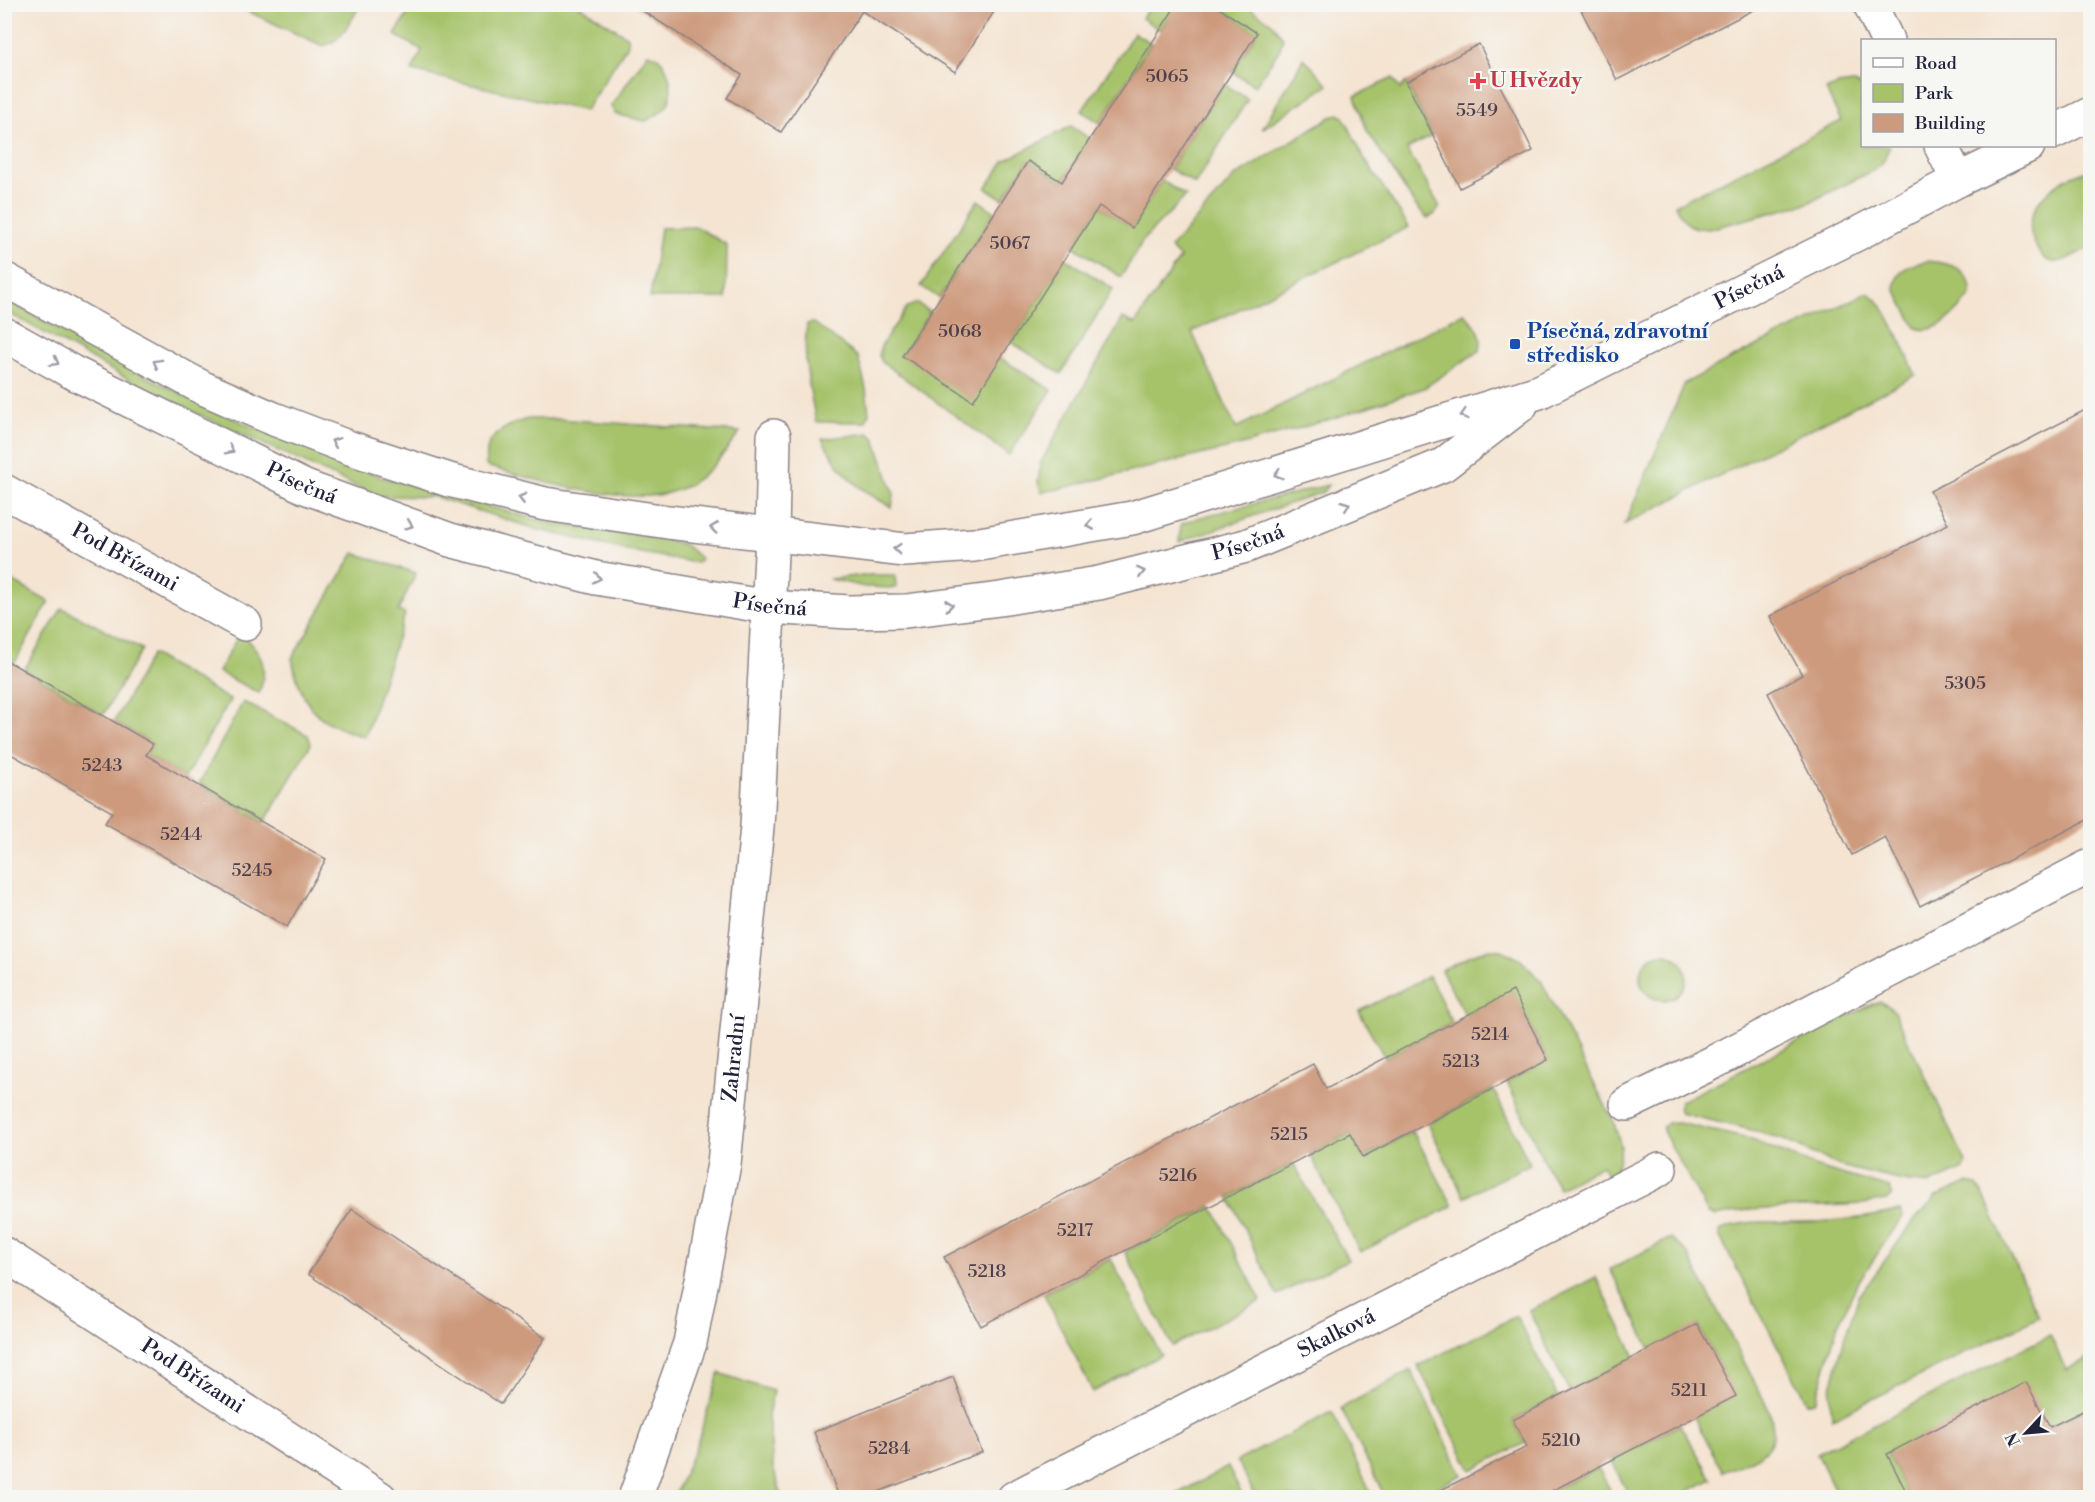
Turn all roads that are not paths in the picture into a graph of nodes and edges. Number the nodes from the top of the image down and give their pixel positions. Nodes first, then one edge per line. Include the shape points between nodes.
1 (1870, 4) edge
2 (1887, 39) edge
3 (2091, 114) edge
4 (2056, 132) edge
5 (1942, 147) edge
6 (2026, 147) edge
7 (1958, 180) junction
8 (4, 279) edge
9 (4, 334) edge
10 (1539, 392) junction
11 (774, 436) dead end
12 (4, 491) edge
13 (772, 535) junction
14 (768, 607) junction
15 (245, 624) dead end
16 (2091, 866) edge
17 (1627, 1104) dead end
18 (1660, 1169) dead end
19 (4, 1254) edge
20 (380, 1497) edge
21 (635, 1497) edge
22 (1014, 1497) edge

1 - 2 street
3 - 4 street
5 - 7 street
6 - 7 street, Písečná
7 - 10 street, Písečná
13 -> 8 street, Písečná via 545,504 449,480 350,448 203,387
9 -> 14 street, Písečná via 72,372 305,487 450,540 596,578
10 -> 13 street, Písečná via 1132,518 974,545 905,550
14 -> 10 street, Písečná via 906,611 1099,583 1246,546 1443,465
11 - 13 street, Zahradní
12 - 15 street, Pod Břízami
13 - 14 street, Zahradní
14 - 21 street, Zahradní via 757,827 724,1164 690,1342
16 - 17 street
18 - 22 street, Skalková
19 - 20 street, Pod Břízami

